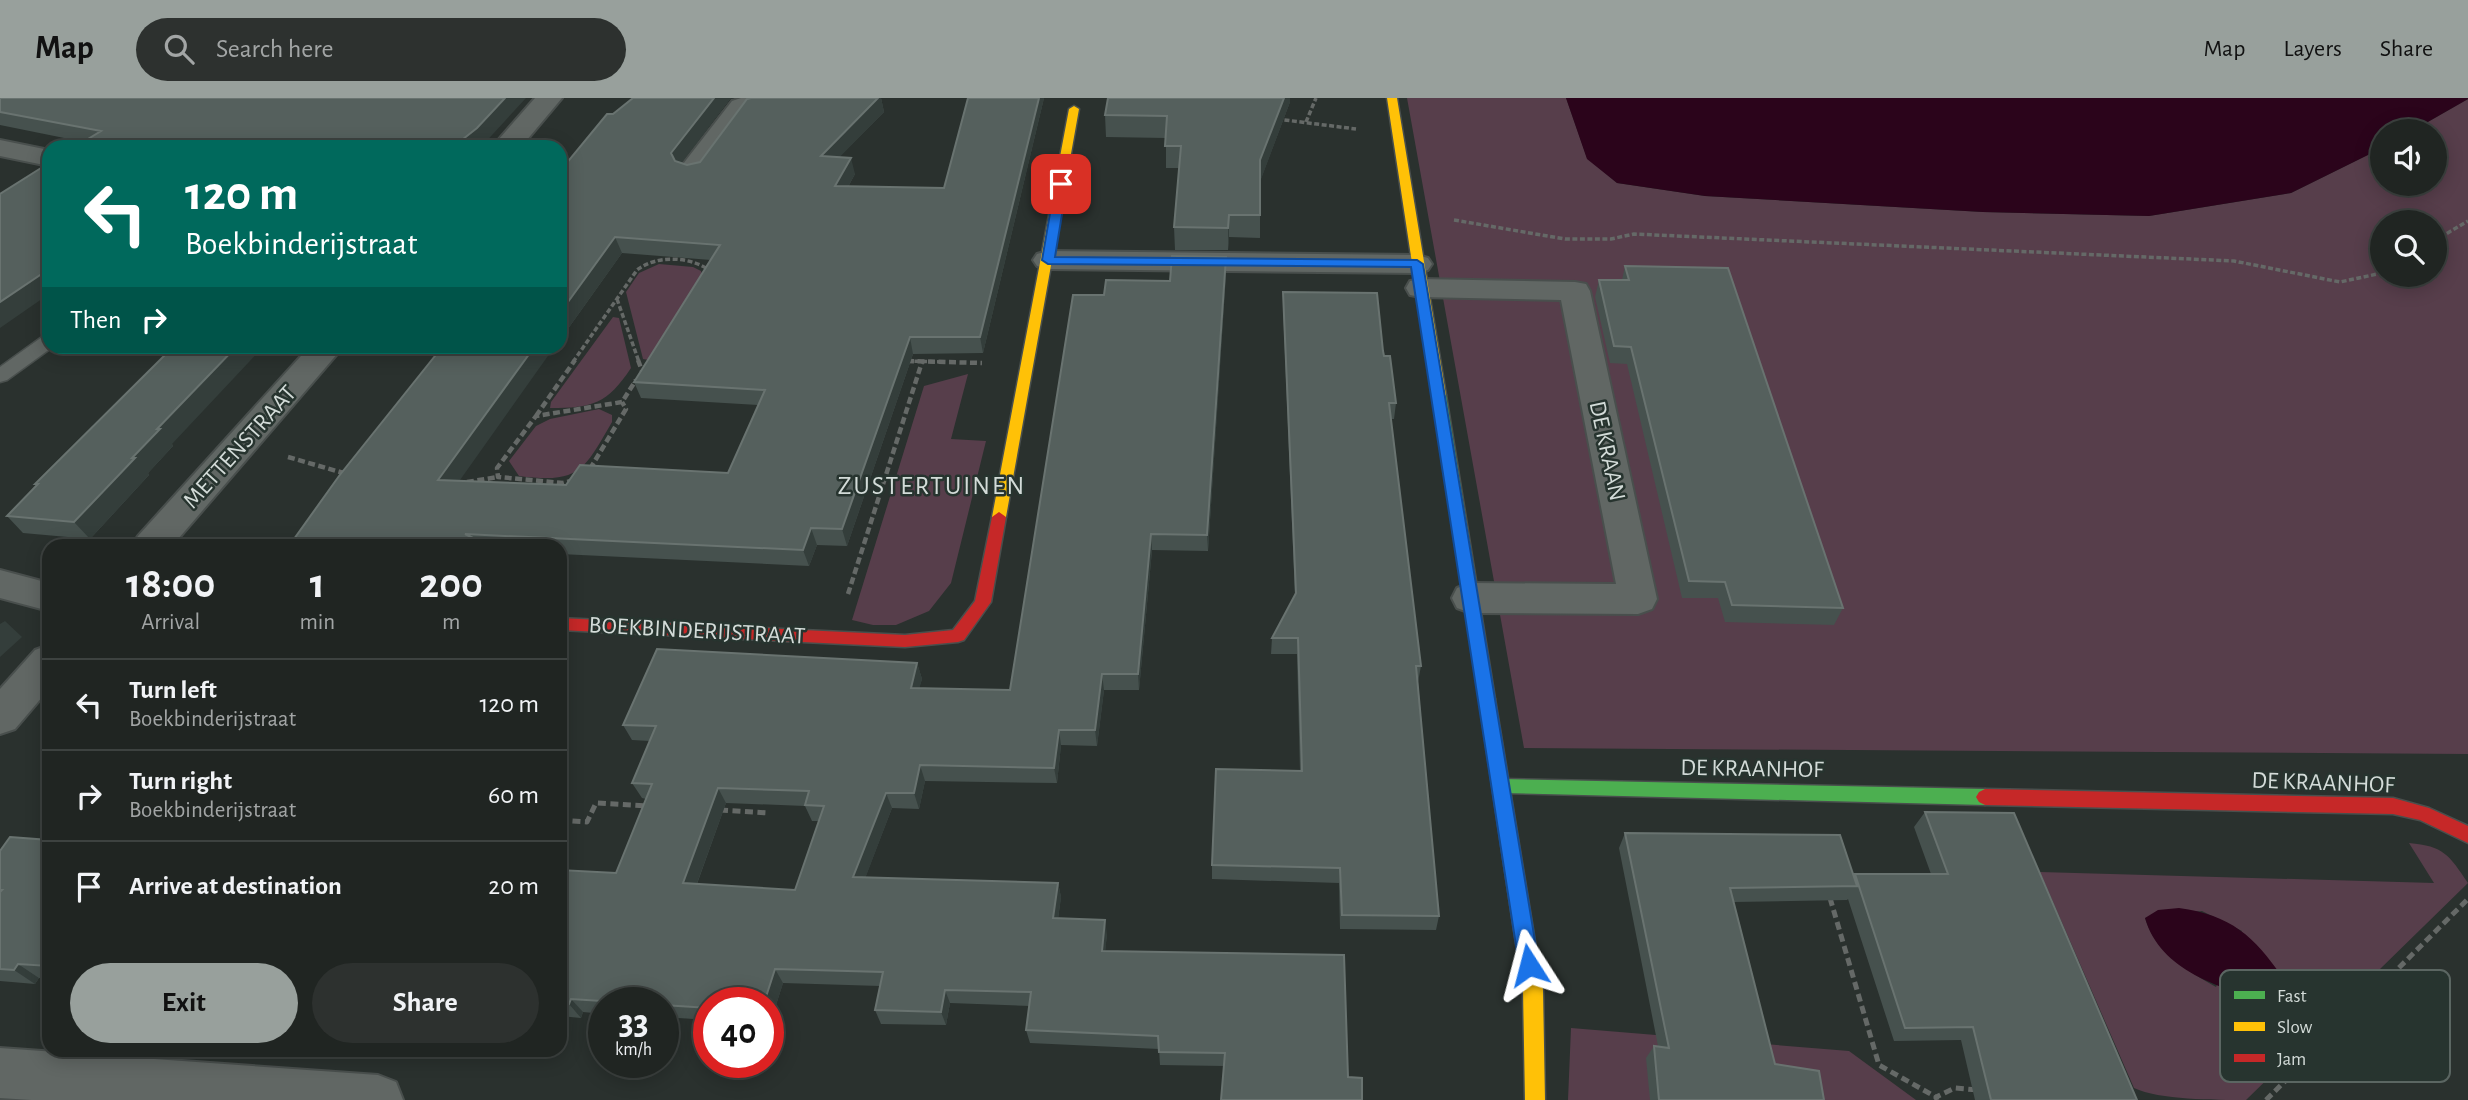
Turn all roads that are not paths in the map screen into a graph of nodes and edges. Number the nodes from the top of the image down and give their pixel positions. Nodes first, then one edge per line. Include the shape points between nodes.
1 (549, 98) edge
2 (765, 98) edge
3 (1392, 98) edge
4 (1074, 108) dead end
5 (512, 140) edge
6 (0, 148) edge
7 (42, 157) edge
8 (693, 170) edge
9 (1048, 260) junction
10 (1419, 276) junction
11 (42, 346) edge
12 (321, 354) edge
13 (0, 376) edge
14 (157, 539) edge
15 (0, 584) edge
16 (42, 595) edge
17 (1471, 598) junction
18 (567, 624) edge
19 (42, 669) edge
20 (0, 716) edge
21 (1502, 786) junction
22 (2468, 835) edge
23 (0, 1073) edge
24 (378, 1100) edge
25 (1535, 1100) edge

1 - 5 street
2 - 8 street via 741,107
3 - 10 street
4 - 9 street, BOEKBINDERIJSTRAAT
6 - 7 street
9 - 10 street
9 - 18 street, BOEKBINDERIJSTRAAT via 983,602 958,636 905,642
10 - 17 street
10 - 17 street, DE KRAAN via 1574,291 1638,599
11 - 13 lane
12 - 14 street, METTENSTRAAT
15 - 16 street
17 - 21 street
19 - 20 street
21 - 22 street, DE KRAANHOF via 2393,806 2423,813
21 - 25 street via 1533,990
23 - 24 street

